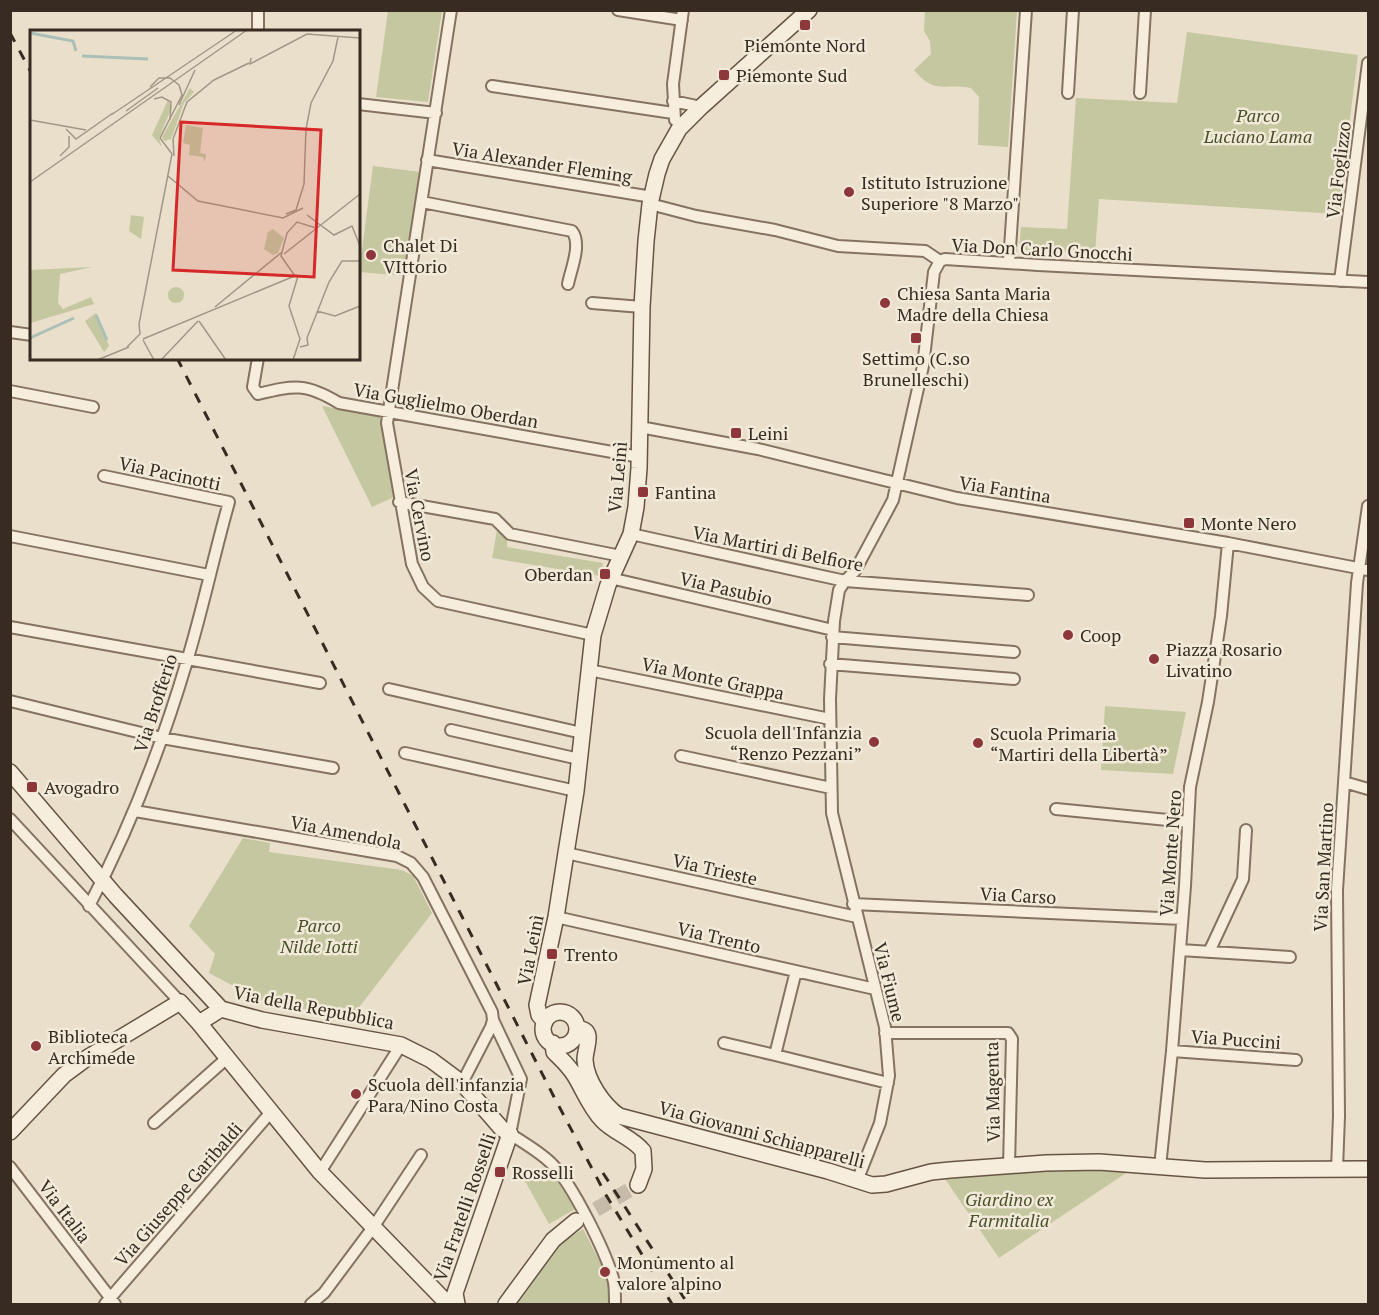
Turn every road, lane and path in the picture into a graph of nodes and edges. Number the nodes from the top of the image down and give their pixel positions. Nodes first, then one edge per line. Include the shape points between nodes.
1 (258, 10) edge
2 (451, 10) edge
3 (618, 10) edge
4 (809, 10) edge
5 (1026, 10) edge
6 (1073, 10) edge
7 (1145, 10) edge
8 (683, 15) edge
9 (258, 30) edge
10 (1368, 63) edge
11 (492, 86) dead end
12 (1068, 93) dead end
13 (1140, 93) dead end
14 (673, 101) junction
15 (360, 104) edge
16 (701, 107) junction
17 (436, 113) junction
18 (673, 113) junction
19 (679, 129) junction
20 (428, 160) junction
21 (651, 200) junction
22 (422, 202) junction
23 (940, 261) junction
24 (1009, 263) junction
25 (1340, 281) junction
26 (1368, 282) edge
27 (568, 284) dead end
28 (592, 303) dead end
29 (642, 307) junction
30 (10, 332) edge
31 (30, 335) edge
32 (258, 360) edge
33 (10, 391) edge
34 (93, 407) dead end
35 (390, 412) junction
36 (640, 427) junction
37 (640, 457) junction
38 (104, 476) dead end
39 (897, 485) junction
40 (229, 502) joint
41 (399, 502) junction
42 (1368, 506) edge
43 (631, 534) junction
44 (10, 536) edge
45 (1228, 543) junction
46 (621, 556) junction
47 (1363, 569) edge
48 (209, 575) junction
49 (610, 578) junction
50 (845, 581) junction
51 (1028, 595) dead end
52 (10, 627) edge
53 (593, 634) junction
54 (833, 634) junction
55 (1014, 652) dead end
56 (187, 660) junction
57 (830, 664) junction
58 (589, 669) junction
59 (1014, 679) dead end
60 (320, 683) dead end
61 (389, 689) dead end
62 (10, 701) edge
63 (830, 719) junction
64 (451, 730) dead end
65 (582, 733) junction
66 (162, 738) junction
67 (405, 753) dead end
68 (681, 756) dead end
69 (579, 759) junction
70 (333, 768) dead end
71 (10, 772) edge
72 (1344, 782) junction
73 (831, 788) junction
74 (1368, 789) edge
75 (576, 791) junction
76 (1056, 809) dead end
77 (135, 811) junction
78 (10, 819) edge
79 (1188, 822) junction
80 (1246, 830) dead end
81 (566, 853) junction
82 (104, 879) junction
83 (853, 904) junction
84 (89, 906) junction
85 (556, 917) junction
86 (857, 917) junction
87 (1182, 919) junction
88 (1180, 950) junction
89 (1209, 952) junction
90 (1290, 957) dead end
91 (796, 971) junction
92 (875, 989) junction
93 (180, 1002) junction
94 (221, 1009) junction
95 (549, 1018) junction
96 (494, 1020) junction
97 (199, 1023) junction
98 (885, 1033) junction
99 (724, 1042) dead end
100 (566, 1043) junction
101 (401, 1044) junction
102 (1172, 1051) junction
103 (775, 1055) junction
104 (228, 1058) junction
105 (1296, 1060) dead end
106 (462, 1083) junction
107 (888, 1083) junction
108 (271, 1112) junction
109 (154, 1123) dead end
110 (10, 1132) edge
111 (510, 1134) junction
112 (421, 1155) dead end
113 (1009, 1166) junction
114 (10, 1167) edge
115 (1160, 1167) junction
116 (1337, 1169) junction
117 (1368, 1169) edge
118 (320, 1172) junction
119 (857, 1181) junction
120 (638, 1185) dead end
121 (576, 1221) tunnel mouth
122 (374, 1226) junction
123 (451, 1300) edge
124 (110, 1302) edge
125 (311, 1305) edge
126 (506, 1305) edge
127 (615, 1305) edge

1 - 9 street
2 - 17 street, Via Cervino
3 - 8 street
4 - 16 street, Via Leinì
5 - 24 street
6 - 12 street
7 - 13 street
8 - 14 street
10 - 25 street, Via Foglizzo
11 - 18 street
14 - 16 street
14 - 18 street
15 - 17 street
16 - 19 street, Via Leinì
17 - 20 street, Via Cervino
18 - 19 street
19 - 21 street, Via Leinì via 662,159
20 - 21 street, Via Alexander Fleming
20 - 22 street, Via Cervino
21 - 23 street, Via Don Carlo Gnocchi via 696,216 838,246 926,251
21 - 29 street, Via Leinì
22 - 27 street via 572,231 576,244
22 - 35 street, Via Cervino
23 - 24 street, Via Don Carlo Gnocchi
23 - 39 street, Via Fiume via 934,273 923,366
24 - 25 street, Via Don Carlo Gnocchi
25 - 26 street, Via Don Carlo Gnocchi
28 - 29 street
29 - 36 street, Via Leinì
30 - 31 street
32 - 35 street, Via Guglielmo Oberdan via 254,387 258,394 303,386 339,403
33 - 34 street
35 - 37 street, Via Guglielmo Oberdan
35 - 41 street, Via Cervino via 387,433
36 - 37 street, Via Leinì
36 - 39 street, Via Fantina via 758,449
37 - 43 street, Via Leinì
38 - 40 street, Via Pacinotti
39 - 45 street, Via Fantina
39 - 50 street, Via Fiume via 855,571
40 - 48 street, Via Brofferio
41 - 46 street via 495,519 510,534
41 - 53 street, Via Cervino via 416,578 431,596 448,604
42 - 47 street, Via San Martino
43 - 46 street, Via Leinì
43 - 50 street, Via Martiri di Belfiore
44 - 48 street
45 - 47 street, Via Fantina
45 - 79 street, Via Monte Nero via 1221,616 1191,780
46 - 49 street, Via Leinì
47 - 72 street, Via San Martino
48 - 56 street, Via Brofferio
49 - 53 street, Via Leinì
49 - 54 street, Via Pasubio
50 - 51 street, Via Martiri di Belfiore
50 - 54 street, Via Fiume via 839,590
52 - 56 street
53 - 58 street, Via Leinì
54 - 55 street, Via Pasubio
54 - 57 street, Via Fiume
56 - 60 street
56 - 66 street, Via Brofferio
57 - 59 street
57 - 63 street, Via Fiume
58 - 63 street, Via Monte Grappa
58 - 65 street, Via Leinì
61 - 65 street
62 - 66 street
63 - 73 street, Via Fiume
64 - 69 street
65 - 69 street, Via Leinì
66 - 70 street
66 - 77 street, Via Brofferio
67 - 75 street
68 - 73 street
69 - 75 street, Via Leinì
71 - 82 street, Via della Repubblica
72 - 74 street
72 - 116 street, Via San Martino via 1336,920
73 - 83 street, Via Fiume via 832,813
75 - 81 street, Via Leinì
76 - 79 street
77 - 82 street, Via Brofferio
77 - 96 street, Via Amendola via 397,856 411,863 423,877
78 - 84 street
79 - 87 street, Via Monte Nero
80 - 89 street via 1243,879
81 - 85 street, Via Leinì
81 - 86 street, Via Trieste
82 - 84 street, Via Brofferio
82 - 94 street, Via della Repubblica
83 - 86 street, Via Fiume
83 - 87 street, Via Carso
84 - 93 street
85 - 91 street, Via Trento
85 - 95 street, Via Leinì via 540,1000
86 - 92 street, Via Fiume
87 - 88 street, Via Monte Nero
88 - 89 street
88 - 102 street, Via Monte Nero
89 - 90 street
91 - 92 street, Via Trento
91 - 103 street
92 - 98 street, Via Fiume
93 - 97 street
93 - 110 street via 64,1075
94 - 97 street
94 - 101 street, Via della Repubblica
95 - 100 street via 544,1032
95 - 100 street via 561,1012 570,1015
96 - 106 street
96 - 111 street, Via Fratelli Rosselli via 521,1079
97 - 104 street
98 - 107 street, Via Fiume
98 - 113 street, Via Magenta via 1008,1033 1012,1039
99 - 103 street
100 - 119 street, Via Giovanni Schiapparelli via 585,1030 586,1066 594,1085 619,1116
100 - 120 street via 574,1074 592,1106 604,1122 643,1150 644,1169
101 - 106 street, Via della Repubblica
101 - 118 street
102 - 105 street, Via Puccini
102 - 115 street, Via Monte Nero
103 - 107 street
104 - 108 street
104 - 109 street
106 - 111 street, Via della Repubblica
107 - 119 street, Via Fiume via 880,1123
108 - 118 street
108 - 124 street, Via Giuseppe Garibaldi
111 - 123 street, Via Fratelli Rosselli
111 - 127 street, Via della Repubblica via 551,1163 564,1178 611,1271
112 - 122 street
113 - 115 street, Via Giovanni Schiapparelli via 1099,1162
113 - 119 street, Via Giovanni Schiapparelli via 931,1172 877,1185
114 - 124 street, Via Italia
115 - 116 street, Via Giovanni Schiapparelli
116 - 117 street, Via Giovanni Schiapparelli
118 - 122 street
121 - 126 street via 553,1240
122 - 123 street
122 - 125 street

